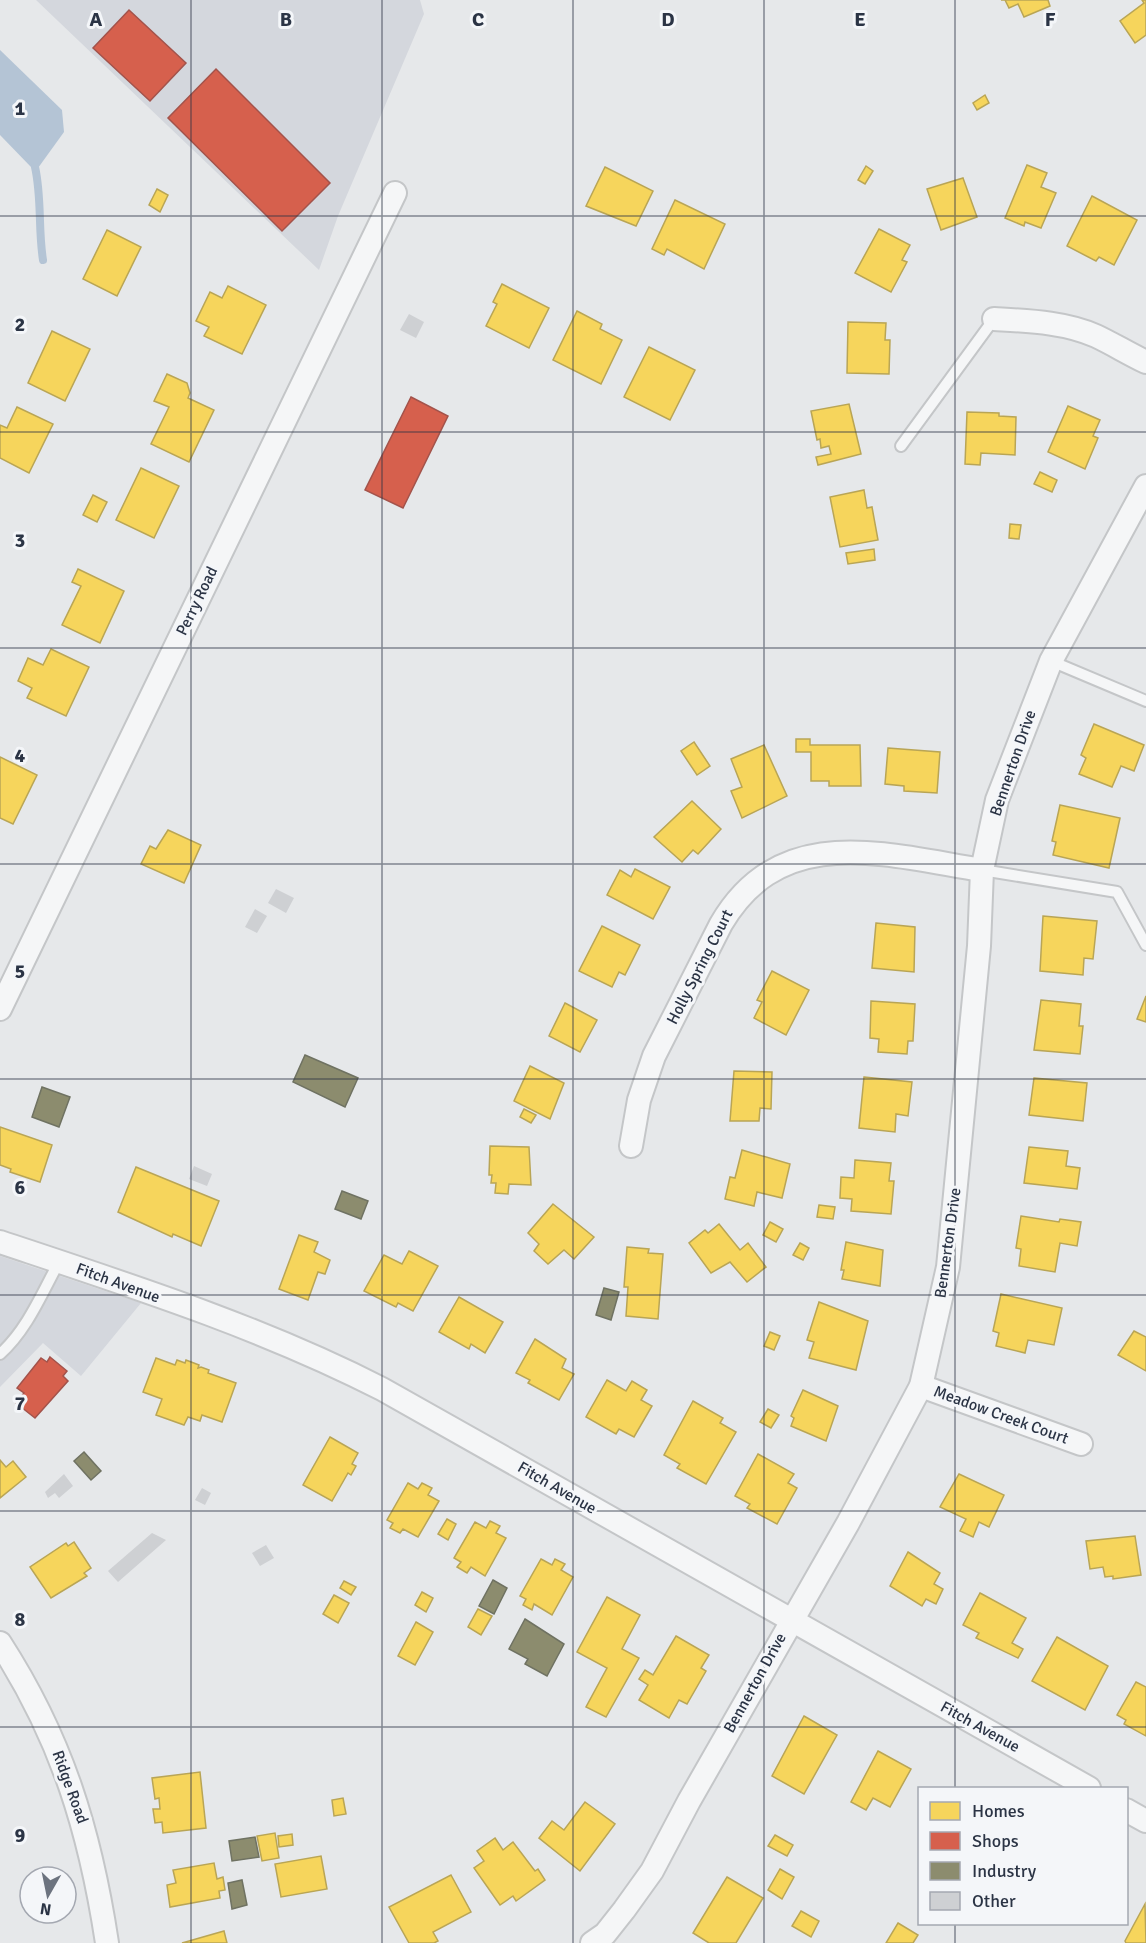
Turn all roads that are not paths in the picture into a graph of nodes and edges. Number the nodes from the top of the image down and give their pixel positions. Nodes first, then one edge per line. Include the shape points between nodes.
1 (395, 194) dead end
2 (994, 319) joint
3 (1146, 362) edge
4 (901, 446) dead end
5 (1146, 486) edge
6 (1051, 661) junction
7 (1146, 701) edge
8 (982, 870) junction
9 (1146, 945) edge
10 (0, 1009) edge
11 (631, 1146) dead end
12 (0, 1242) edge
13 (59, 1262) junction
14 (0, 1354) edge
15 (921, 1386) junction
16 (1081, 1444) dead end
17 (791, 1620) junction
18 (0, 1643) edge
19 (1087, 1787) edge
20 (1128, 1811) edge
21 (1146, 1821) edge
22 (107, 1943) edge
23 (592, 1943) edge

1 - 10 street, Perry Road
2 - 3 street via 1068,327 1094,335
2 - 4 lane
5 - 6 street, Bennerton Drive
6 - 7 lane
6 - 8 street, Bennerton Drive via 997,800
8 - 9 lane via 1117,892
8 - 11 street, Holly Spring Court via 871,852 820,852 778,866 752,884 733,904 654,1056 639,1100
8 - 15 street, Bennerton Drive via 979,946 948,1267
12 - 13 street, Fitch Avenue
13 - 14 lane via 26,1322
13 - 17 street, Fitch Avenue via 330,1362
15 - 16 street, Meadow Creek Court
15 - 17 street, Bennerton Drive via 854,1513
17 - 19 street, Fitch Avenue
17 - 23 street, Bennerton Drive via 652,1870 605,1934
18 - 22 street, Ridge Road via 45,1722 67,1774 89,1842
20 - 21 street

